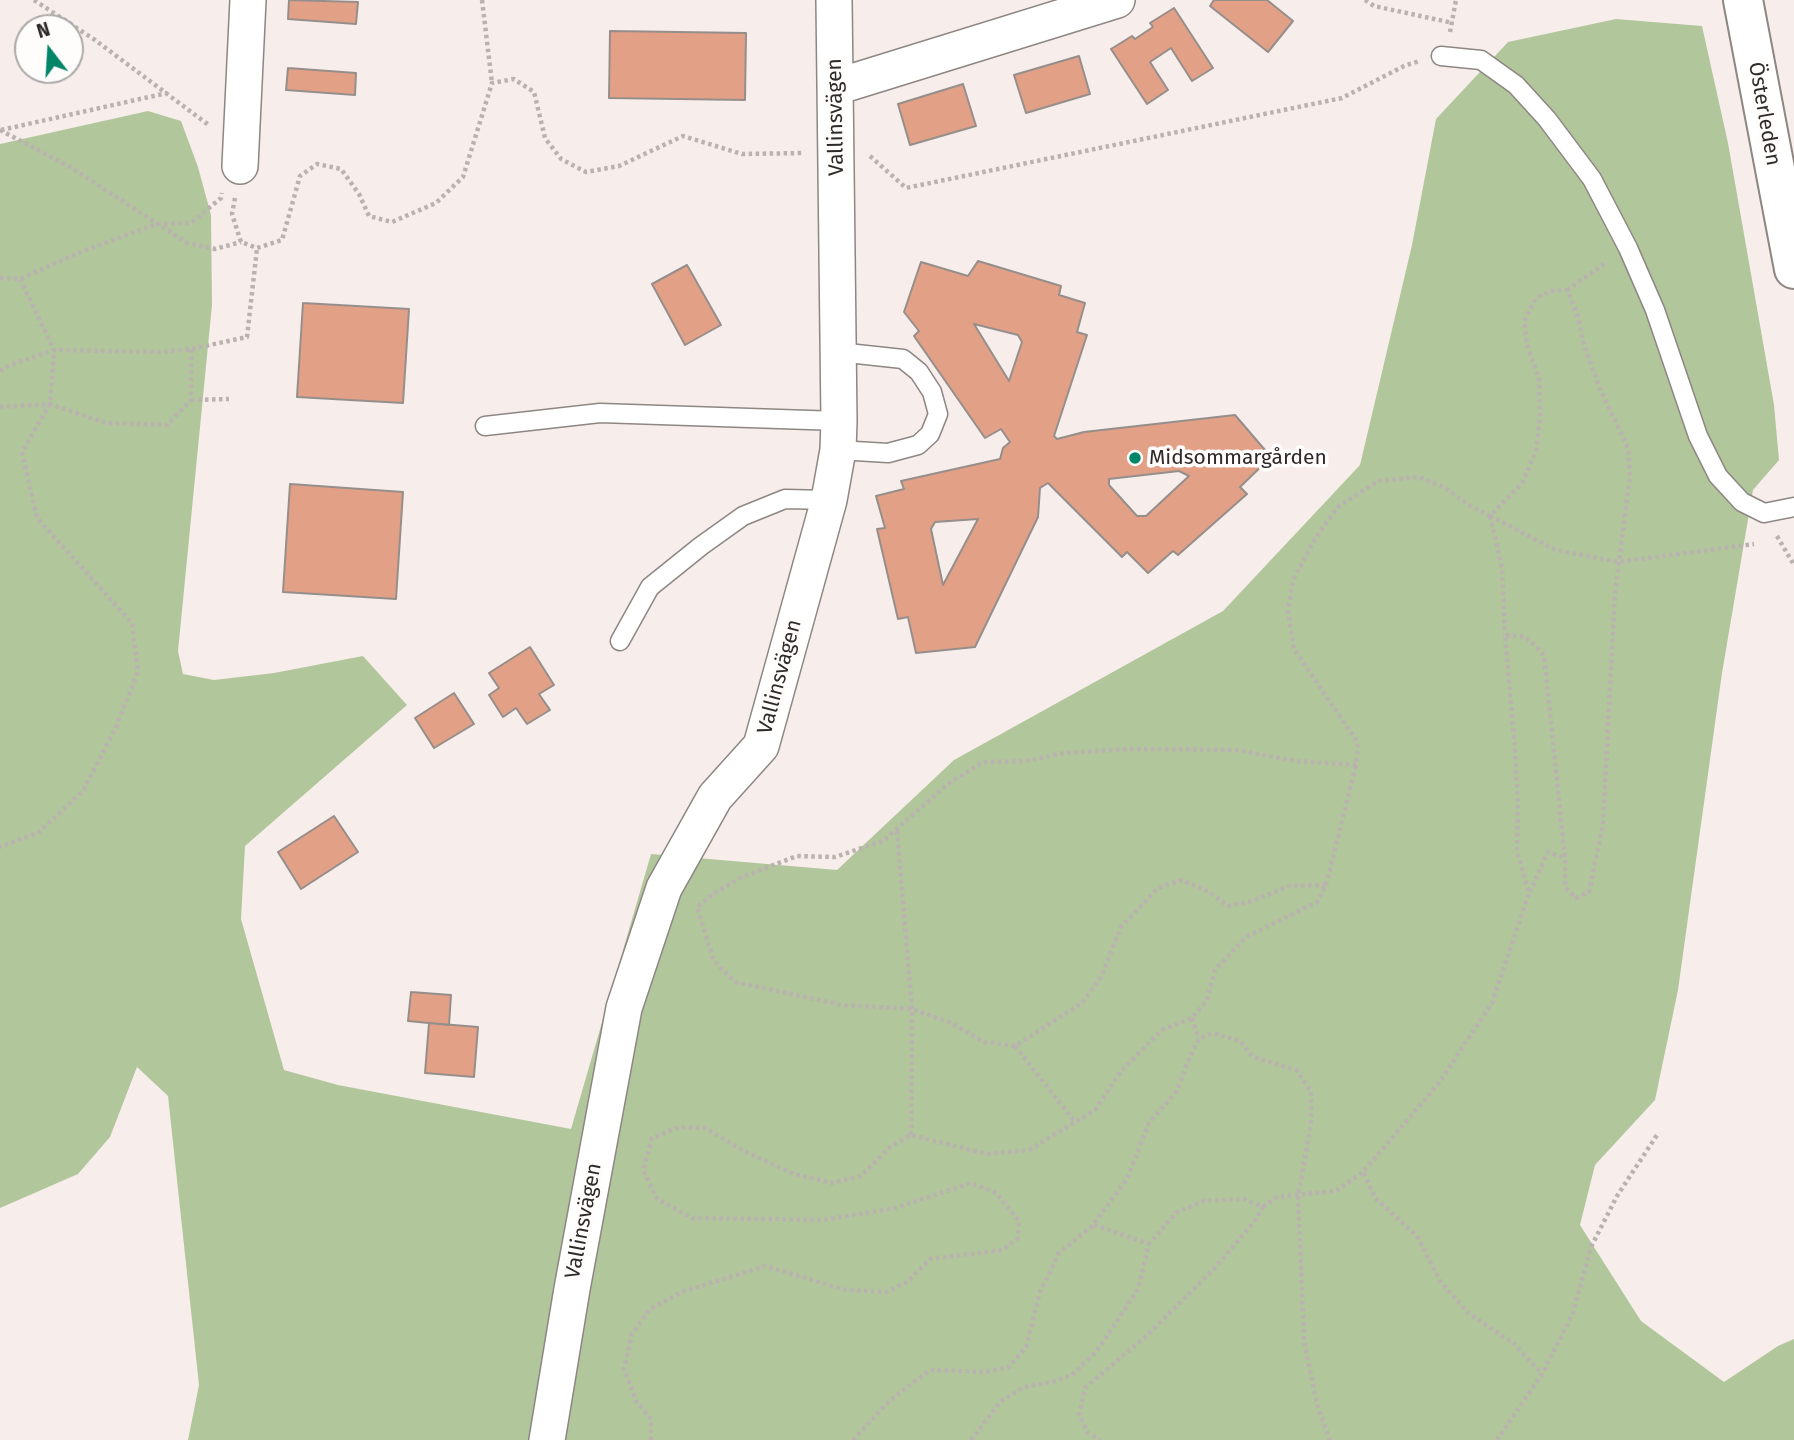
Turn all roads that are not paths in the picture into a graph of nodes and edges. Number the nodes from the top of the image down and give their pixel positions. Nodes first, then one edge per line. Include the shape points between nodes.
1 (248, 0) edge
2 (834, 0) edge
3 (1116, 0) edge
4 (1743, 0) edge
5 (1043, 11) edge
6 (1441, 55) road end
7 (836, 87) junction
8 (232, 176) road end
9 (1794, 269) edge
10 (838, 352) junction
11 (485, 426) dead end
12 (839, 436) junction
13 (829, 500) junction
14 (1794, 507) edge
15 (620, 641) dead end
16 (547, 1440) edge

1 - 8 street
2 - 7 street, Vallinsvägen
3 - 5 street
4 - 9 main road, Österleden
5 - 7 street
6 - 14 lane via 1481,60 1516,85 1547,119 1592,179 1628,248 1656,310 1698,436 1718,476 1742,502 1764,513
7 - 10 street, Vallinsvägen
10 - 12 street, Vallinsvägen
10 - 12 lane via 903,359 932,392 937,414 930,434 918,445 888,453
11 - 12 lane via 600,413
12 - 13 street, Vallinsvägen
13 - 15 lane via 785,499 743,516 650,587
13 - 16 street, Vallinsvägen via 761,746 715,797 664,888 624,1008

